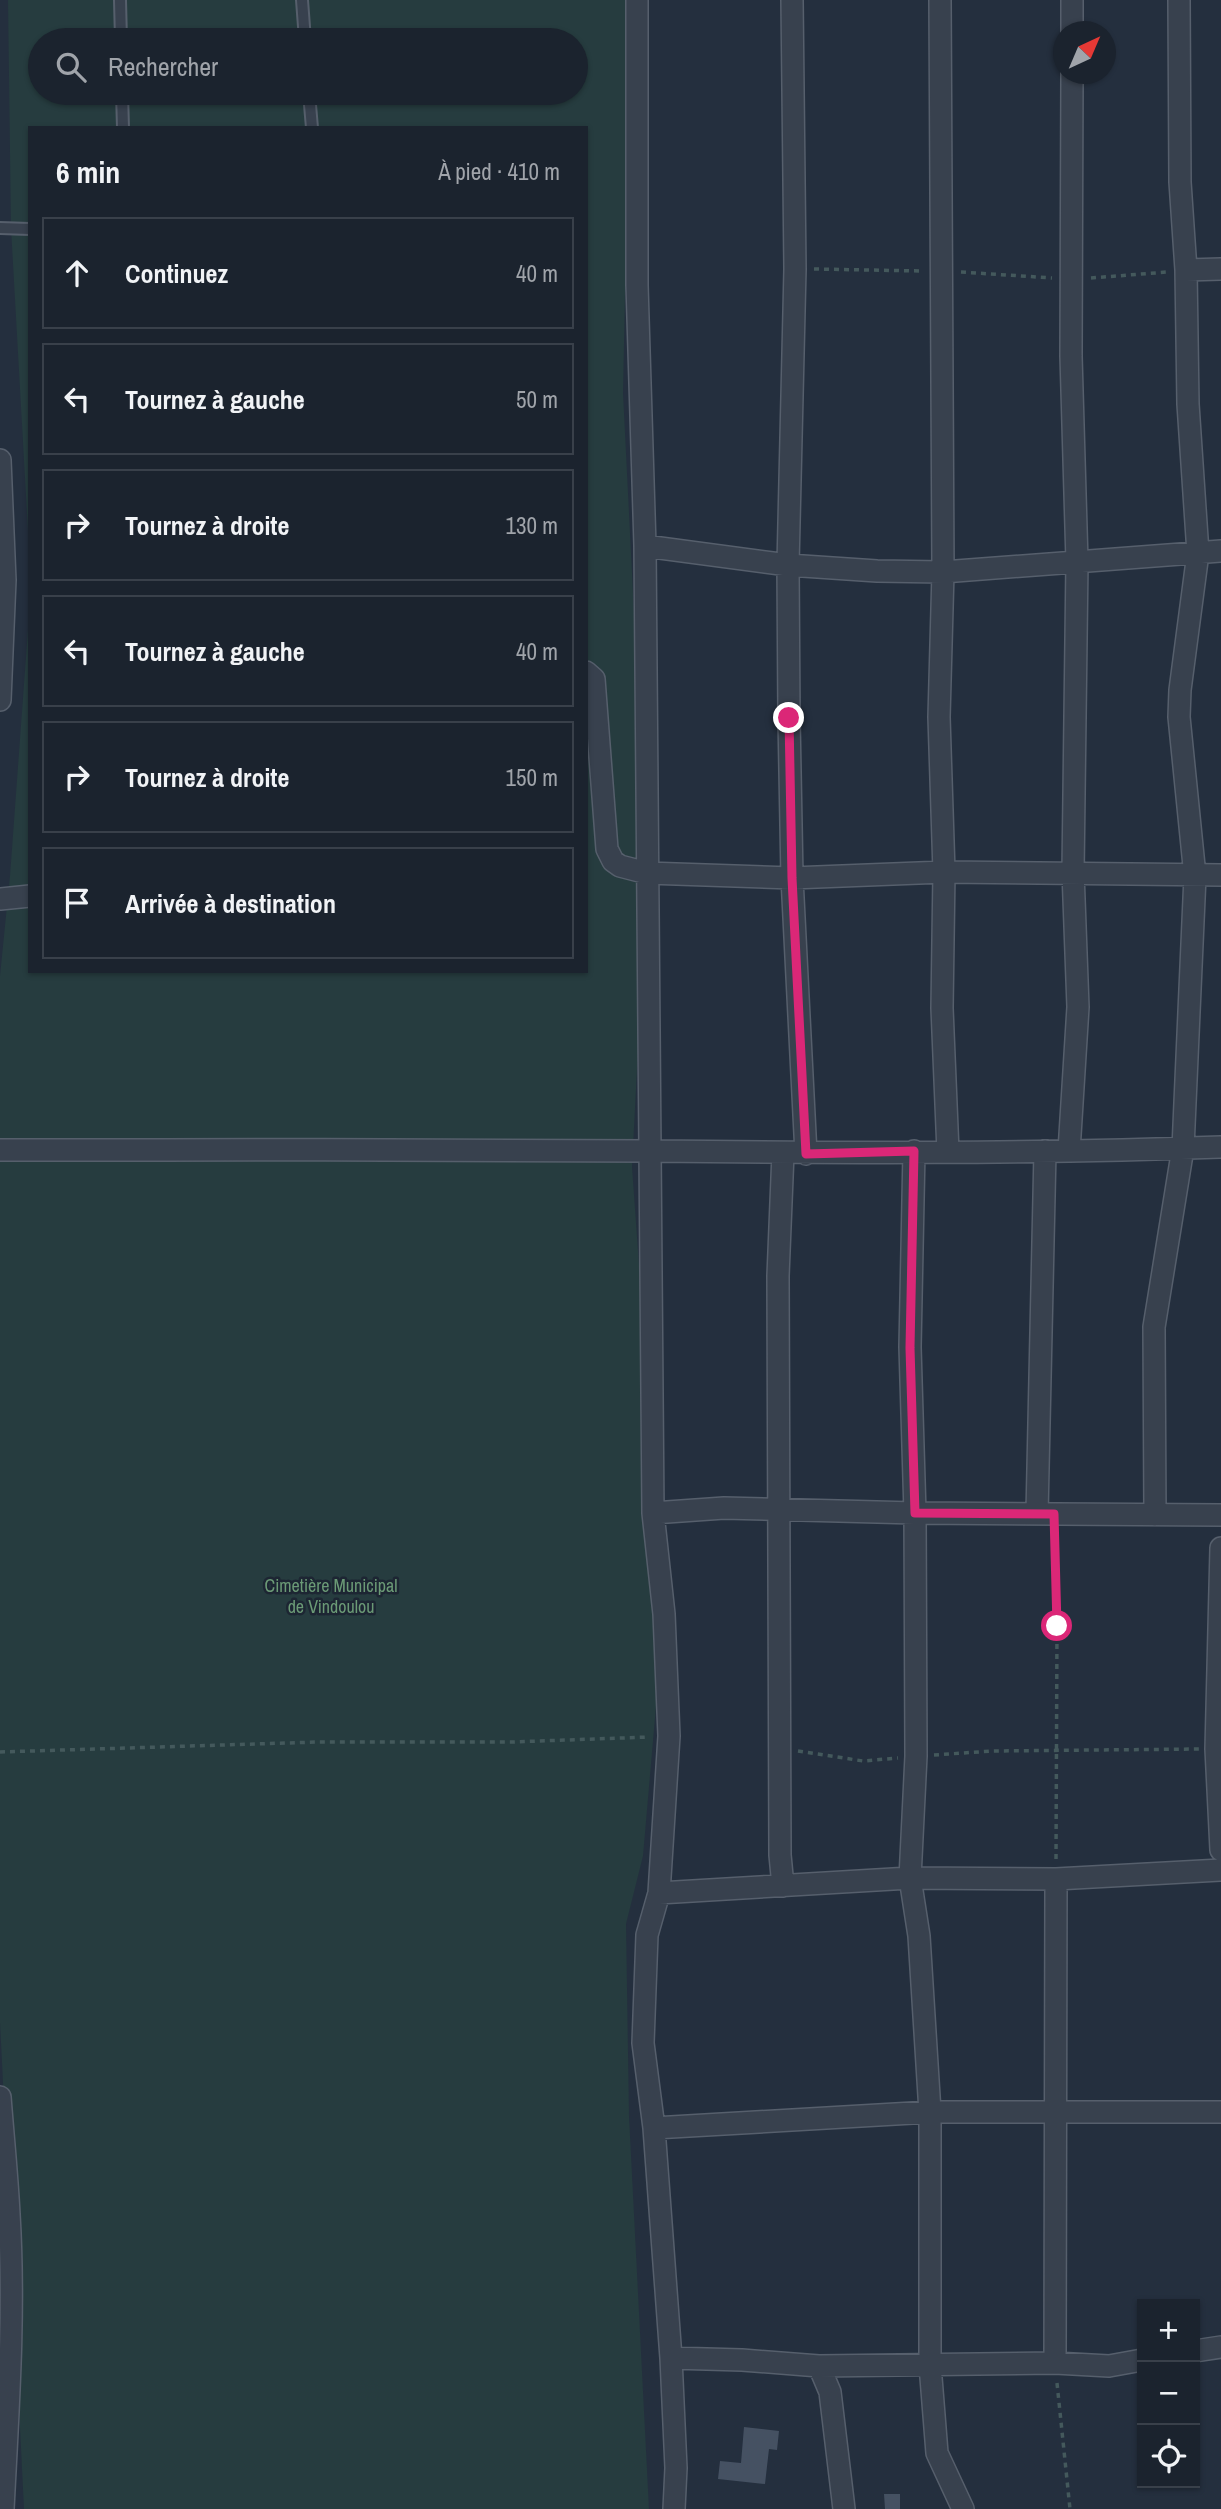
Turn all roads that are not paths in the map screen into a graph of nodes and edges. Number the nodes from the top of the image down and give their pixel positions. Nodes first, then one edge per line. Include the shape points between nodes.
1 (120, 0) edge
2 (302, 0) edge
3 (637, 0) edge
4 (792, 0) edge
5 (940, 0) edge
6 (1073, 0) edge
7 (1179, 0) edge
8 (1072, 21) edge
9 (121, 28) edge
10 (304, 28) edge
11 (1072, 84) edge
12 (122, 105) edge
13 (310, 105) edge
14 (123, 126) edge
15 (312, 126) edge
16 (0, 228) edge
17 (28, 229) edge
18 (1221, 269) edge
19 (1186, 270) junction
20 (0, 460) edge
21 (645, 546) junction
22 (1221, 551) edge
23 (1198, 553) junction
24 (1077, 562) junction
25 (788, 565) junction
26 (943, 572) junction
27 (3, 580) edge
28 (588, 674) edge
29 (0, 700) edge
30 (944, 872) junction
31 (1073, 872) junction
32 (647, 873) junction
33 (1221, 874) edge
34 (1195, 876) junction
35 (792, 878) junction
36 (28, 896) edge
37 (0, 899) edge
38 (1221, 1147) edge
39 (1183, 1149) junction
40 (0, 1150) edge
41 (651, 1151) junction
42 (914, 1151) junction
43 (1045, 1151) junction
44 (1069, 1151) junction
45 (948, 1152) junction
46 (783, 1153) junction
47 (806, 1154) junction
48 (779, 1510) junction
49 (653, 1513) junction
50 (915, 1513) junction
51 (1045, 1514) junction
52 (1155, 1515) junction
53 (1221, 1515) edge
54 (1221, 1548) edge
55 (1221, 1850) edge
56 (1221, 1870) edge
57 (910, 1878) junction
58 (1056, 1879) junction
59 (783, 1886) junction
60 (659, 1893) junction
61 (0, 2097) edge
62 (930, 2112) junction
63 (1056, 2112) junction
64 (1221, 2112) edge
65 (654, 2128) junction
66 (5, 2272) edge
67 (1221, 2347) edge
68 (1200, 2350) edge
69 (671, 2358) junction
70 (1137, 2361) edge
71 (1055, 2363) junction
72 (930, 2365) junction
73 (819, 2366) junction
74 (3, 2441) edge
75 (3, 2509) edge
76 (674, 2509) edge
77 (844, 2509) edge
78 (963, 2509) edge

1 - 9 lane
2 - 10 lane
3 - 21 street via 637,285
4 - 25 street via 795,268
5 - 26 street
6 - 8 street
7 - 19 street via 1180,182
11 - 24 street via 1070,279
12 - 14 lane
13 - 15 lane
16 - 17 lane
18 - 19 street
19 - 23 street via 1188,404
20 - 27 street
21 - 25 street
21 - 32 street
22 - 23 street
23 - 24 street
23 - 34 street via 1180,690
24 - 26 street
24 - 31 street
25 - 26 street
25 - 35 street
26 - 30 street via 939,717
27 - 29 street
28 - 32 street via 593,679 607,849 620,866
30 - 31 street
30 - 35 street
30 - 45 street via 942,1008
31 - 34 street
31 - 44 street via 1078,1007
32 - 35 street
32 - 41 street
33 - 34 street
34 - 39 street
35 - 47 street
36 - 37 street
38 - 39 street
39 - 44 street
39 - 52 street via 1154,1327
40 - 41 street
41 - 46 street
41 - 49 street
42 - 45 street
42 - 47 street
42 - 50 street via 910,1348
43 - 44 street
43 - 45 street
43 - 51 street
46 - 47 street
46 - 48 street via 778,1276
48 - 49 street
48 - 50 street
48 - 59 street
49 - 60 street via 664,1614 669,1737
50 - 51 street
50 - 57 street via 916,1756
51 - 52 street
52 - 53 street
54 - 55 street via 1216,1749
56 - 58 street
57 - 58 street
57 - 59 street
57 - 62 street via 919,1936
58 - 63 street
59 - 60 street
60 - 65 street via 647,1935 642,2043
61 - 66 street via 9,2216
62 - 63 street
62 - 65 street
62 - 72 street
63 - 64 street
63 - 71 street
65 - 69 street
66 - 74 street
67 - 68 street
69 - 73 street
69 - 76 street
70 - 71 street via 1109,2366
71 - 72 street
72 - 73 street
72 - 78 street via 937,2453
73 - 77 street via 831,2392
74 - 75 street

